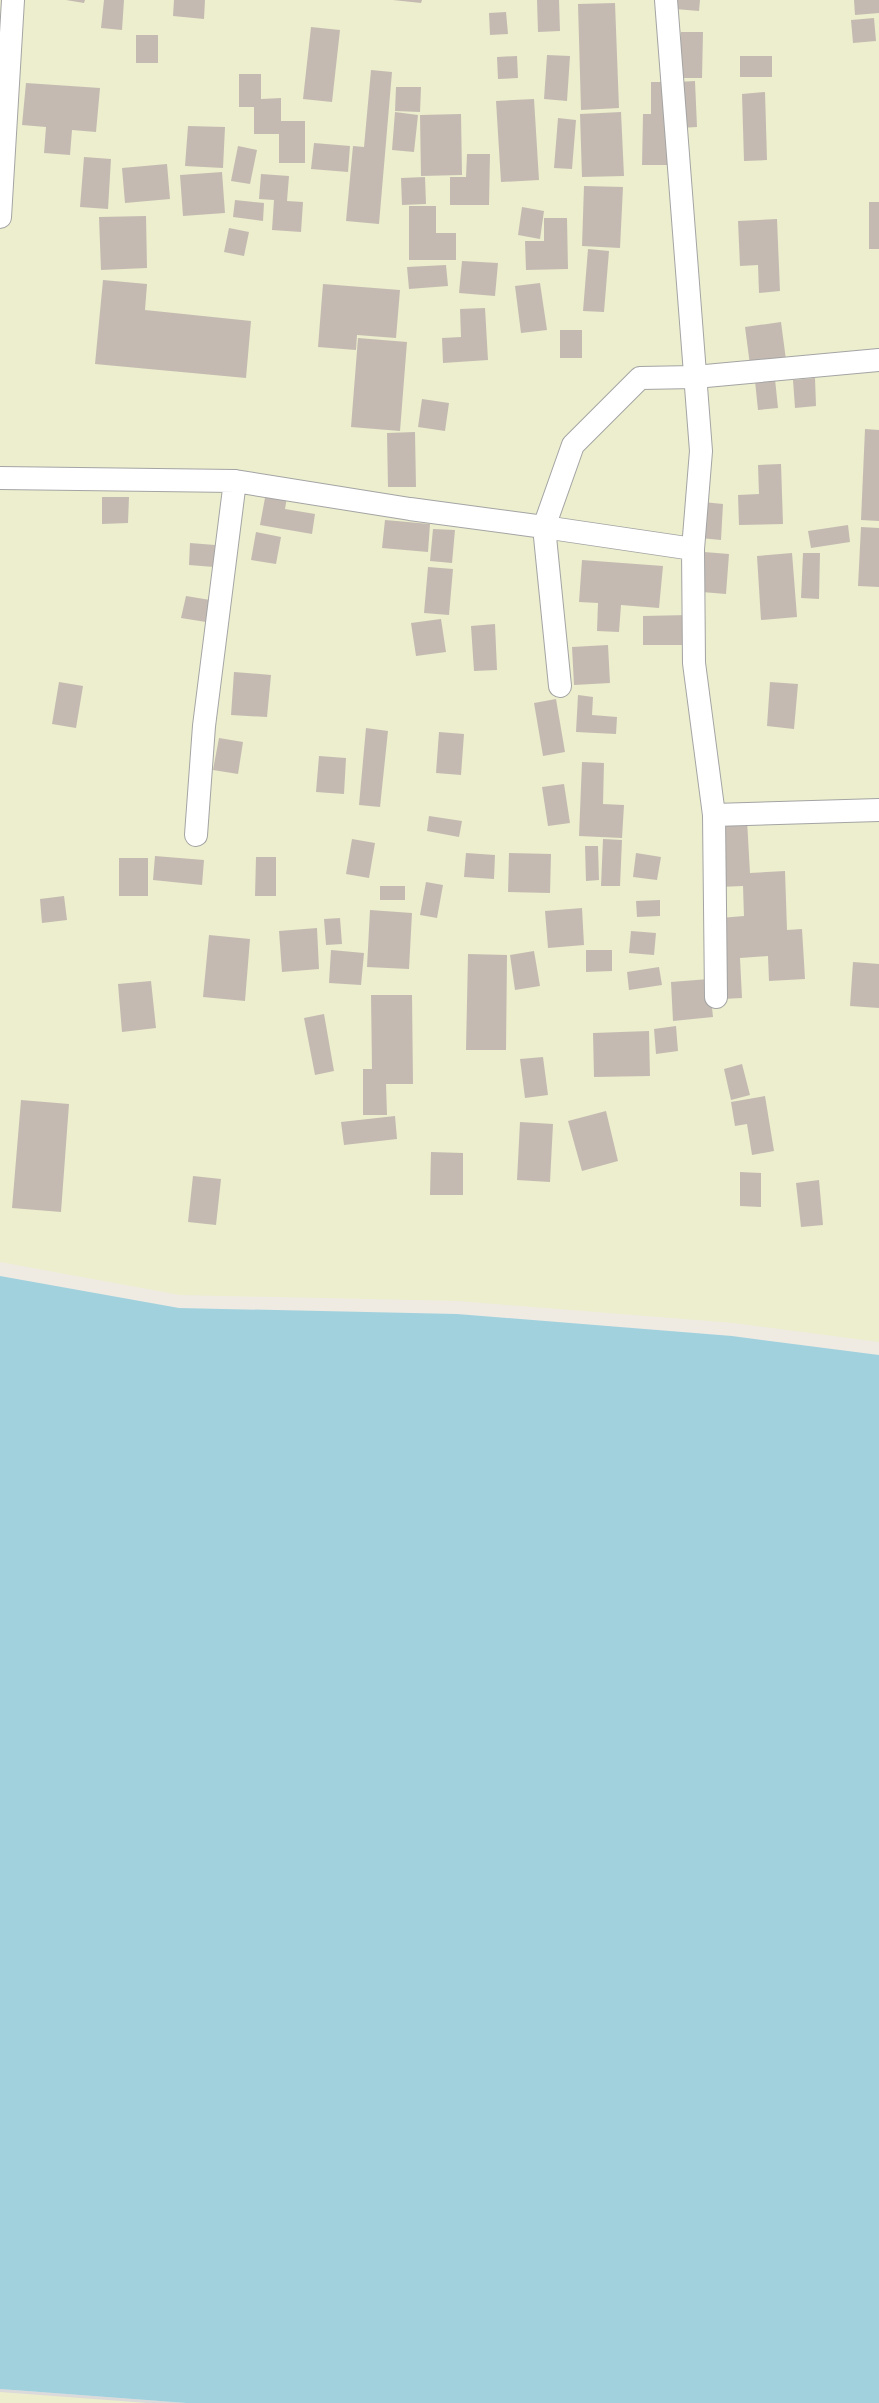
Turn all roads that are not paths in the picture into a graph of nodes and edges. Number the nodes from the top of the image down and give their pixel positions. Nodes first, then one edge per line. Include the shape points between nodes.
1 (13, 0) edge
2 (666, 0) edge
3 (0, 218) edge
4 (879, 360) edge
5 (695, 377) junction
6 (0, 478) edge
7 (235, 481) junction
8 (0, 490) edge
9 (544, 527) junction
10 (693, 549) junction
11 (560, 686) dead end
12 (879, 810) edge
13 (714, 815) junction
14 (196, 836) dead end
15 (716, 997) dead end

1 - 3 street
2 - 5 street
4 - 5 street
5 - 9 street via 640,378 573,445
5 - 10 street via 701,451
6 - 7 street
6 - 8 street
7 - 9 street
7 - 14 street via 204,726
9 - 10 street
9 - 11 street
10 - 13 street via 694,663
12 - 13 street
13 - 15 street

